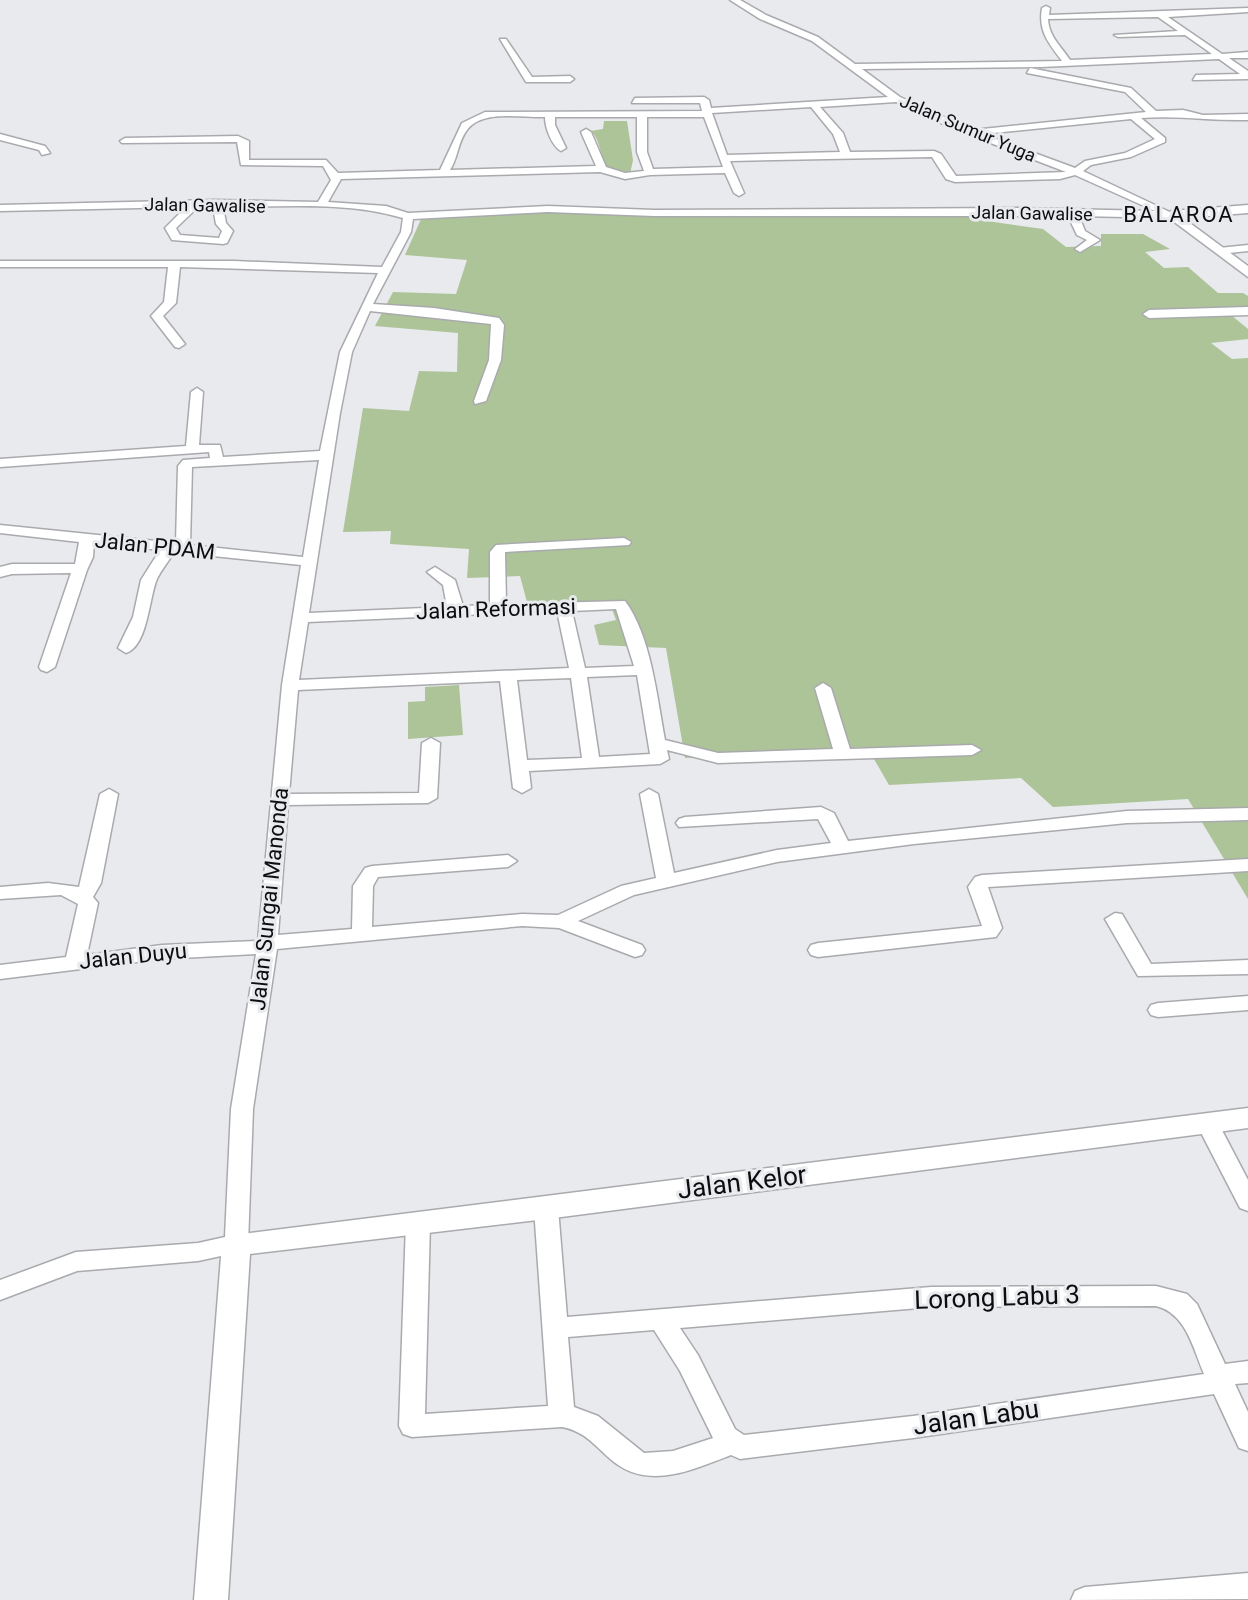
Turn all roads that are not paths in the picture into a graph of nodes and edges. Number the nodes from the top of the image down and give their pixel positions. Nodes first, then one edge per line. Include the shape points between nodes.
1 (734, 0) edge
2 (1041, 5) dead end
3 (1248, 10) edge
4 (1160, 15) junction
5 (1044, 17) junction
6 (1185, 33) junction
7 (1149, 34) junction
8 (1118, 35) dead end
9 (503, 41) dead end
10 (1158, 41) dead end
11 (1208, 47) junction
12 (1168, 48) dead end
13 (1248, 55) edge
14 (1221, 56) junction
15 (1068, 63) junction
16 (1013, 64) junction
17 (1234, 66) junction
18 (1248, 66) edge
19 (851, 67) junction
20 (1248, 76) edge
21 (1196, 78) dead end
22 (570, 79) dead end
23 (897, 99) junction
24 (635, 101) dead end
25 (815, 106) junction
26 (708, 112) junction
27 (1154, 114) junction
28 (642, 115) junction
29 (550, 116) junction
30 (1133, 116) junction
31 (1248, 117) edge
32 (971, 133) junction
33 (0, 137) edge
34 (207, 140) junction
35 (45, 153) dead end
36 (846, 155) junction
37 (724, 158) junction
38 (602, 169) junction
39 (729, 170) junction
40 (444, 171) junction
41 (1076, 172) junction
42 (645, 173) junction
43 (335, 176) junction
44 (989, 178) junction
45 (647, 186) dead end
46 (1001, 192) dead end
47 (739, 193) dead end
48 (194, 205) junction
49 (218, 205) junction
50 (321, 205) junction
51 (0, 208) edge
52 (1248, 209) edge
53 (1072, 213) junction
54 (1171, 215) junction
55 (408, 216) junction
56 (223, 241) junction
57 (1248, 248) edge
58 (1080, 249) dead end
59 (1219, 251) junction
60 (0, 264) edge
61 (234, 264) junction
62 (175, 265) junction
63 (385, 270) junction
64 (1248, 273) edge
65 (366, 307) junction
66 (1248, 311) edge
67 (1149, 314) dead end
68 (179, 344) dead end
69 (197, 392) dead end
70 (480, 401) dead end
71 (192, 449) junction
72 (327, 455) junction
73 (217, 461) junction
74 (0, 463) edge
75 (0, 529) edge
76 (87, 539) junction
77 (624, 542) dead end
78 (176, 549) junction
79 (311, 562) junction
80 (80, 568) junction
81 (0, 572) edge
82 (435, 572) dead end
83 (564, 608) junction
84 (498, 609) junction
85 (456, 611) junction
86 (301, 618) junction
87 (126, 648) dead end
88 (47, 667) dead end
89 (644, 670) junction
90 (578, 673) junction
91 (508, 677) junction
92 (290, 685) junction
93 (823, 688) dead end
94 (431, 743) dead end
95 (658, 743) junction
96 (972, 750) dead end
97 (844, 756) junction
98 (591, 762) junction
99 (518, 766) junction
100 (522, 788) dead end
101 (109, 794) dead end
102 (649, 794) dead end
103 (279, 800) junction
104 (1248, 814) edge
105 (685, 823) dead end
106 (842, 847) junction
107 (508, 861) dead end
108 (1248, 865) edge
109 (666, 880) junction
110 (0, 893) edge
111 (84, 896) junction
112 (1115, 919) dead end
113 (561, 922) junction
114 (362, 934) junction
115 (267, 945) junction
116 (635, 950) dead end
117 (818, 950) dead end
118 (75, 962) junction
119 (1248, 967) edge
120 (0, 972) edge
121 (1248, 1003) edge
122 (1158, 1010) dead end
123 (1248, 1118) edge
124 (1207, 1123) junction
125 (1248, 1202) edge
126 (546, 1208) junction
127 (418, 1223) junction
128 (236, 1244) junction
129 (0, 1290) edge
130 (660, 1318) junction
131 (554, 1328) junction
132 (1248, 1372) edge
133 (1220, 1378) junction
134 (562, 1416) junction
135 (1248, 1440) edge
136 (731, 1443) junction
137 (1248, 1586) edge
138 (211, 1600) edge
139 (1085, 1600) edge

1 - 19 street, Jalan Sumur Yuga via 815,39
2 - 5 street via 1047,10
3 - 4 street
4 - 5 street
4 - 6 street
5 - 15 street via 1052,47
6 - 7 street
6 - 11 street
7 - 8 street
7 - 10 street
9 - 22 street via 529,80
11 - 12 street
11 - 14 street
13 - 14 street
14 - 15 street
14 - 17 street
15 - 16 street
16 - 19 street
16 - 27 street via 1128,90
17 - 18 street
17 - 20 street
19 - 23 street, Jalan Sumur Yuga
20 - 21 street
23 - 25 street
23 - 32 street, Jalan Sumur Yuga
24 - 26 street via 704,100
25 - 26 street
25 - 36 street via 838,133
26 - 28 street
26 - 37 street
27 - 30 street
27 - 31 street
28 - 29 street
28 - 42 street
29 - 38 street via 561,145 588,137
29 - 40 street via 473,118 462,127
30 - 32 street
30 - 41 street via 1162,140 1128,155 1088,163
32 - 41 street, Jalan Sumur Yuga
33 - 35 street
34 - 34 street via 141,143 125,141 181,138
34 - 43 street via 244,141 244,163 326,163
36 - 37 street
36 - 44 street via 931,153 951,177
37 - 39 street
38 - 40 street
38 - 42 street
39 - 42 street
39 - 47 street
40 - 43 street
41 - 44 street
41 - 54 street, Jalan Sumur Yuga
42 - 45 street
43 - 50 street
44 - 46 street
48 - 49 street, Jalan Gawalise
48 - 51 street, Jalan Gawalise
48 - 56 street via 170,228 176,238
49 - 50 street, Jalan Gawalise
49 - 56 street via 221,224 228,231
50 - 55 street, Jalan Gawalise via 396,209
52 - 54 street, Jalan Gawalise
53 - 54 street, Jalan Gawalise
53 - 55 street, Jalan Gawalise via 1011,207 911,213 548,209
53 - 58 street via 1081,233 1095,240
54 - 59 street
55 - 63 street, Jalan Sungai Manonda via 406,232
56 - 61 street
57 - 59 street
59 - 64 street
60 - 62 street
61 - 62 street
61 - 63 street
62 - 68 street via 170,303 157,316
63 - 65 street, Jalan Sungai Manonda
65 - 70 street via 495,321 495,360
65 - 72 street, Jalan Sungai Manonda via 346,352
66 - 67 street
69 - 71 street
71 - 73 street via 216,448
71 - 74 street
72 - 73 street
72 - 79 street, Jalan Sungai Manonda
73 - 78 street via 185,465
75 - 76 street, Jalan PDAM
76 - 78 street, Jalan PDAM
76 - 80 street
77 - 84 street via 501,548
78 - 79 street, Jalan PDAM
78 - 87 street via 149,580 141,617
79 - 86 street, Jalan Sungai Manonda
80 - 81 street
80 - 88 street
82 - 85 street via 450,583
83 - 84 street, Jalan Reformasi
83 - 89 street, Jalan Reformasi via 610,602 623,606
83 - 90 street
84 - 85 street, Jalan Reformasi
85 - 86 street, Jalan Reformasi
86 - 92 street, Jalan Sungai Manonda
89 - 90 street
89 - 95 street
90 - 91 street
90 - 98 street
91 - 92 street
91 - 99 street
92 - 103 street, Jalan Sungai Manonda
93 - 97 street
94 - 103 street via 427,799
95 - 97 street via 718,758
95 - 98 street via 660,759
96 - 97 street
98 - 99 street
99 - 100 street
101 - 111 street
102 - 109 street
103 - 115 street, Jalan Sungai Manonda
104 - 106 street via 1127,817
105 - 106 street via 821,813
106 - 109 street
107 - 114 street via 369,874 363,886
108 - 117 street via 982,881 978,887 989,932
109 - 113 street via 610,896
110 - 111 street via 63,890
111 - 118 street via 88,903
112 - 119 street via 1145,971
113 - 114 street, Jalan Duyu via 517,920
113 - 116 street
114 - 115 street, Jalan Duyu
115 - 118 street, Jalan Duyu
115 - 128 street, Jalan Sungai Manonda via 242,1109
118 - 120 street, Jalan Duyu
121 - 122 street
123 - 124 street, Jalan Kelor
124 - 125 street
124 - 126 street, Jalan Kelor
126 - 127 street, Jalan Kelor
126 - 131 street
127 - 128 street, Jalan Kelor
127 - 134 street via 412,1426
128 - 129 street via 76,1262
128 - 138 street, Jalan Sungai Manonda
130 - 131 street, Lorong Labu 3
130 - 133 street, Lorong Labu 3 via 931,1297 1156,1296 1186,1309
130 - 136 street
131 - 134 street
132 - 133 street, Jalan Labu
133 - 135 street, Lorong Labu 3
133 - 136 street, Jalan Labu via 811,1440 753,1447
134 - 136 street, Jalan Labu via 582,1418 648,1466
137 - 139 street

